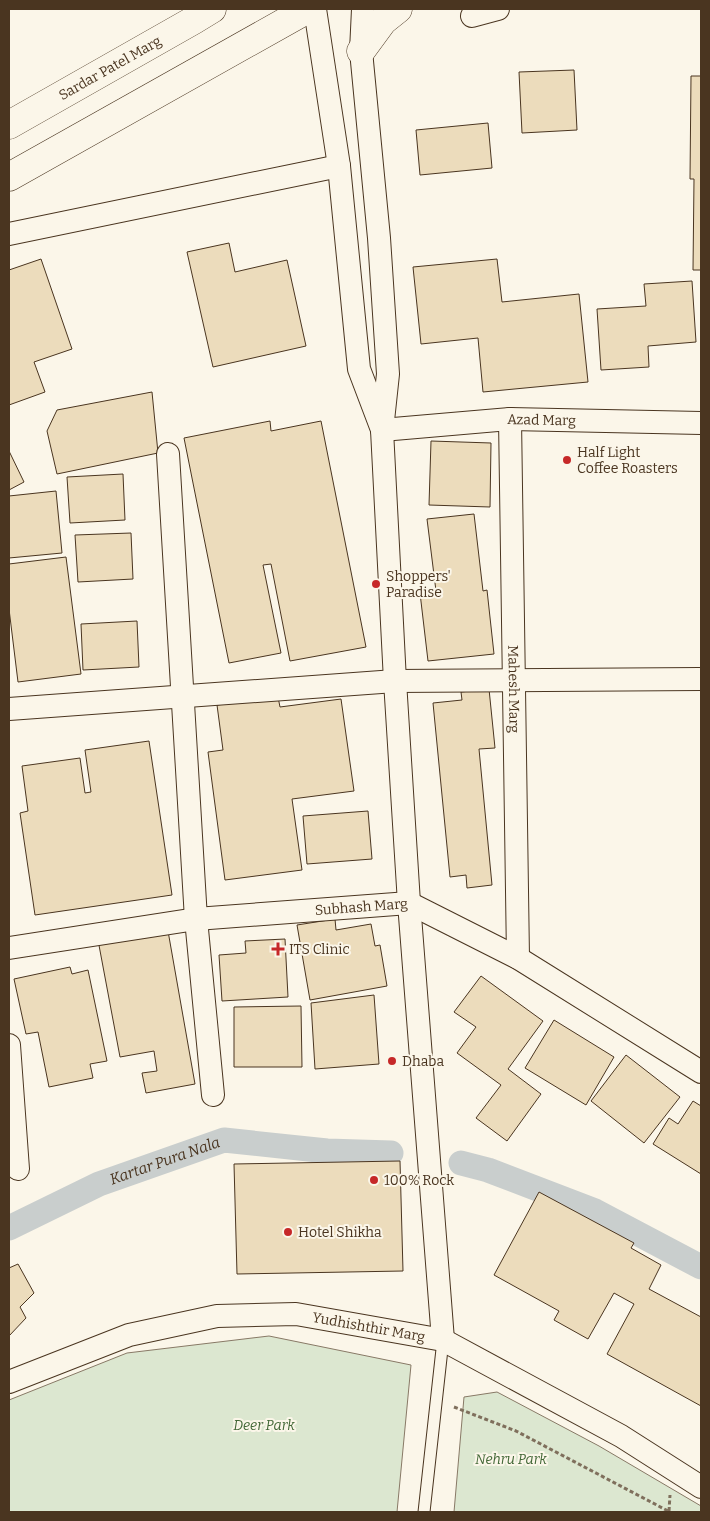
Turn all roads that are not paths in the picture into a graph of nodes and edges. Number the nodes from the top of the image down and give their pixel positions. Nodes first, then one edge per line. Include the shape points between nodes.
1 (212, 9) edge
2 (308, 9) edge
3 (315, 9) edge
4 (363, 9) edge
5 (398, 9) edge
6 (498, 9) edge
7 (472, 16) dead end
8 (361, 51) junction
9 (9, 125) edge
10 (339, 166) junction
11 (9, 177) edge
12 (9, 234) edge
13 (510, 419) junction
14 (701, 423) edge
15 (382, 430) junction
16 (168, 454) dead end
17 (701, 679) edge
18 (395, 681) junction
19 (513, 681) junction
20 (182, 698) junction
21 (9, 709) edge
22 (409, 903) junction
23 (196, 919) junction
24 (9, 948) edge
25 (518, 958) junction
26 (9, 1045) edge
27 (701, 1072) edge
28 (214, 1095) dead end
29 (18, 1169) dead end
30 (444, 1340) junction
31 (9, 1382) edge
32 (701, 1487) edge
33 (424, 1512) edge

1 - 9 street, Sardar Patel Marg
2 - 11 street
3 - 10 street
4 - 8 street
5 - 8 street via 384,21
6 - 7 street
8 - 15 street via 388,374
10 - 12 street
10 - 15 street via 359,369
13 - 14 street, Azad Marg
13 - 15 street, Azad Marg
13 - 19 street, Mahesh Marg
15 - 18 street
16 - 20 street
17 - 19 street
18 - 19 street
18 - 20 street
18 - 22 street
19 - 25 street, Mahesh Marg
20 - 21 street
20 - 23 street
22 - 23 street, Subhash Marg
22 - 25 street, Subhash Marg
22 - 30 street
23 - 24 street, Subhash Marg
23 - 28 street
25 - 27 street, Subhash Marg
26 - 29 street
30 - 31 street, Yudhishthir Marg via 296,1314 217,1316 129,1335
30 - 32 street, Yudhishthir Marg via 621,1436
30 - 33 lane

